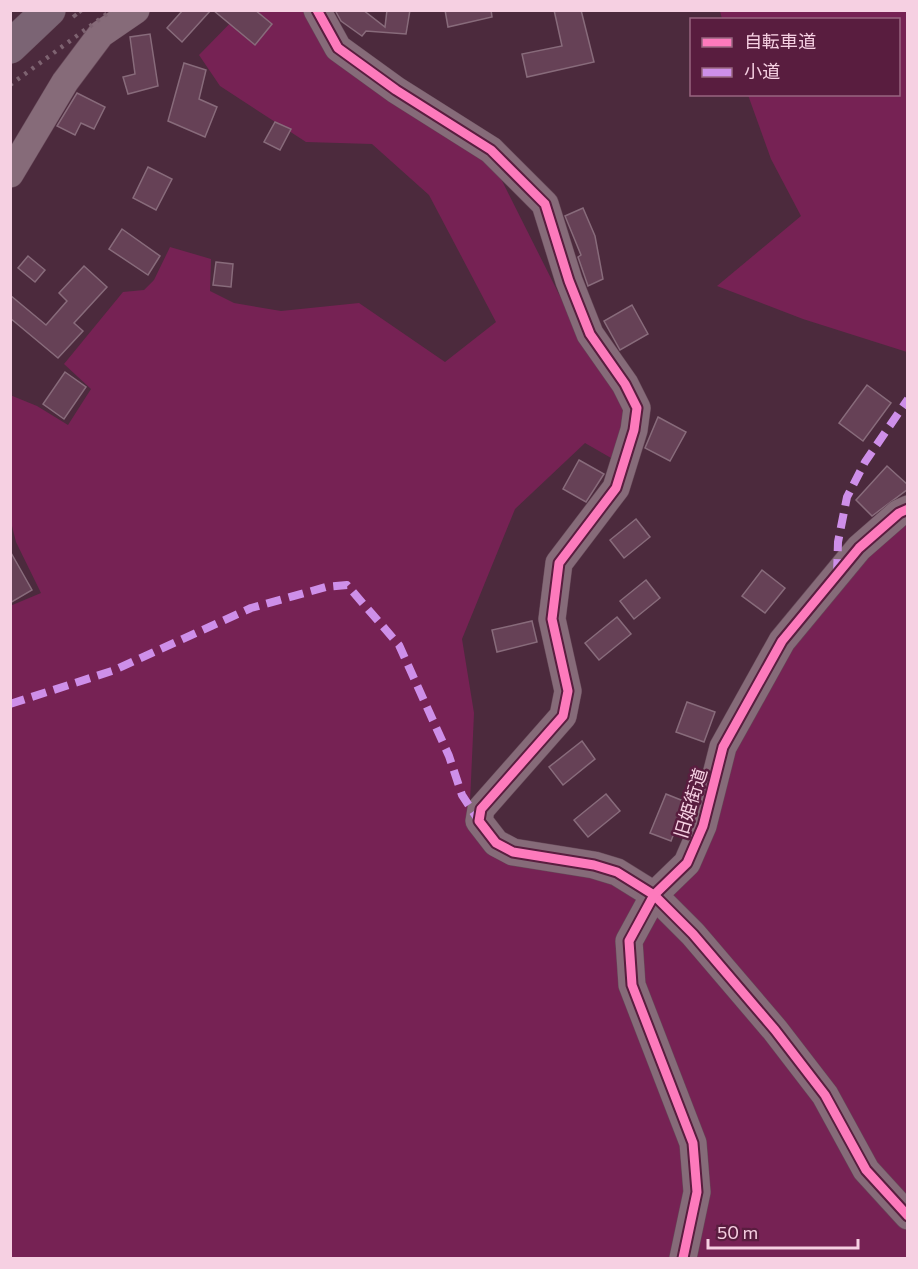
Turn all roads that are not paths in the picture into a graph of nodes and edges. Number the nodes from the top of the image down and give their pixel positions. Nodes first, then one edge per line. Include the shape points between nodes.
1 (48, 10) edge
2 (136, 10) edge
3 (317, 10) edge
4 (10, 47) edge
5 (10, 174) edge
6 (908, 509) edge
7 (654, 895) junction
8 (908, 1216) edge
9 (682, 1258) edge

1 - 4 highway
2 - 5 street via 101,34 65,81
3 - 7 street via 338,48 491,150 545,204 590,334 637,408 616,488 559,563 552,619 568,691 563,716 481,809 479,821 496,843 513,852 617,872
6 - 7 street, 旧姫街道 via 859,548 782,641 723,747 703,826 687,863
7 - 8 street via 775,1029 825,1095 866,1170
7 - 9 street, 旧姫街道 via 629,941 632,985 693,1143 697,1192

